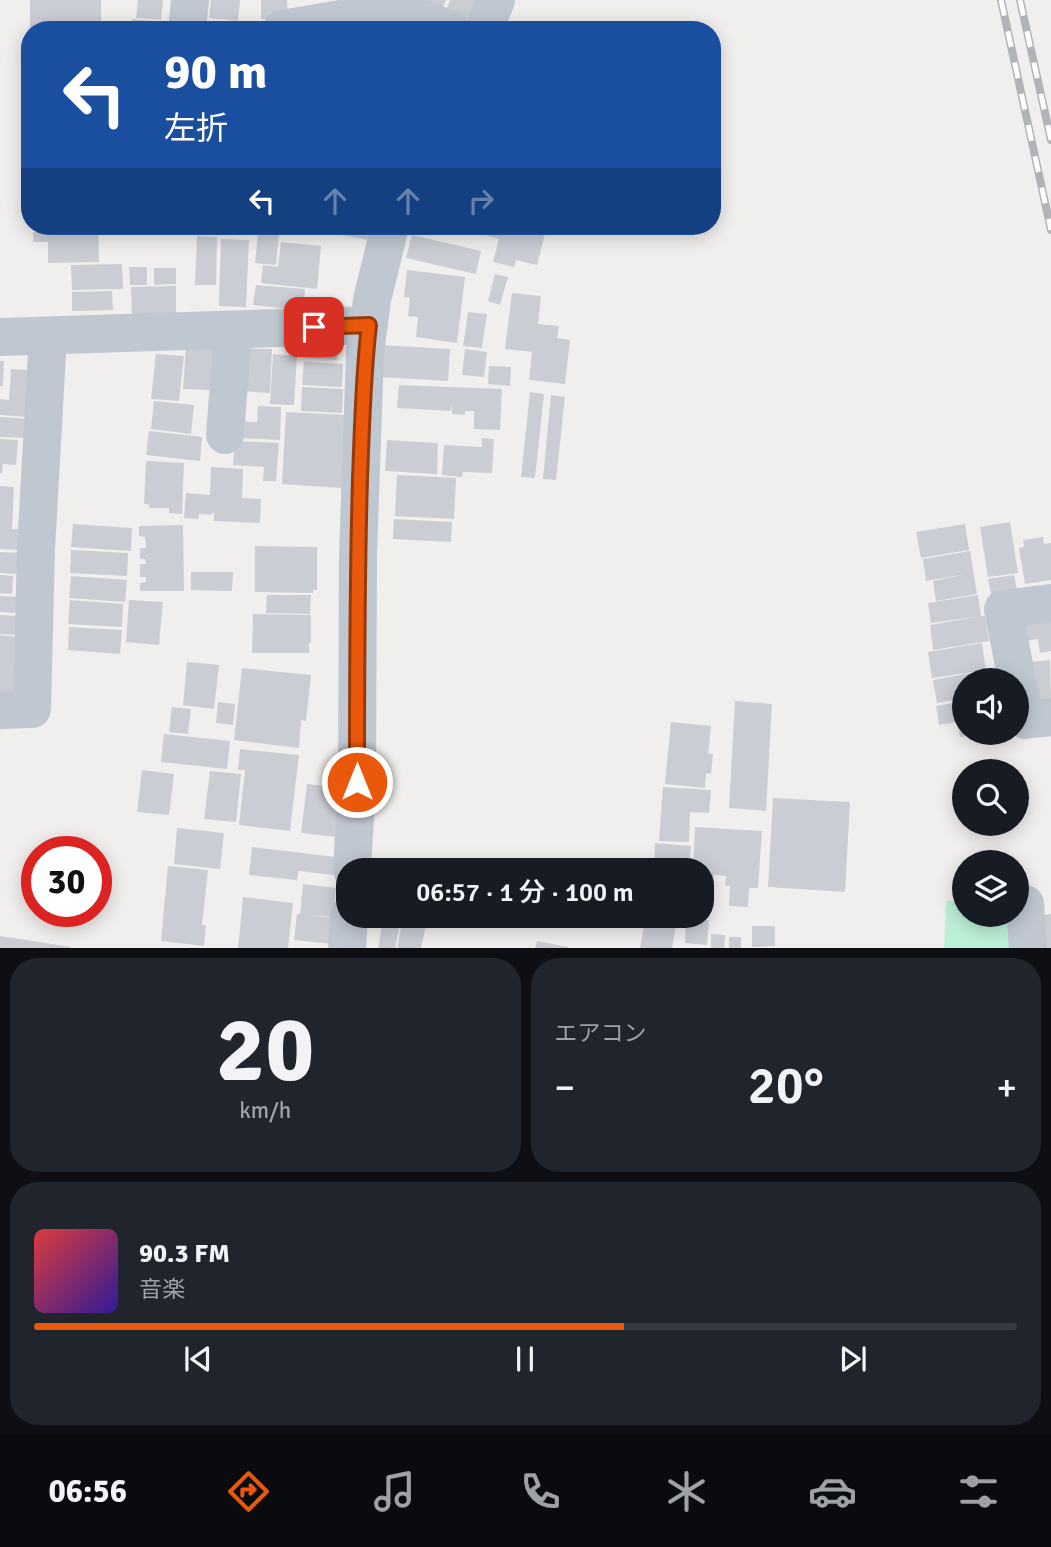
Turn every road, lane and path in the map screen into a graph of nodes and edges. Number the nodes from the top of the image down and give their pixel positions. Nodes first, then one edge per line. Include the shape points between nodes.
1 (190, 0) edge
2 (496, 0) edge
3 (188, 21) edge
4 (329, 21) edge
5 (428, 21) edge
6 (488, 21) edge
7 (388, 235) edge
8 (369, 325) junction
9 (233, 330) junction
10 (48, 336) junction
11 (0, 337) edge
12 (225, 435) dead end
13 (1051, 603) edge
14 (0, 710) edge
15 (1051, 717) edge
16 (353, 858) edge
17 (1027, 927) edge
18 (348, 928) edge
19 (347, 948) edge
20 (1028, 948) edge

1 - 3 street
2 - 6 street
4 - 5 street via 389,6
7 - 8 street
8 - 9 street
8 - 16 street via 358,556
9 - 10 street
9 - 12 street
10 - 11 street
10 - 14 street via 32,709
13 - 15 street via 1003,609 1025,720
17 - 20 street
18 - 19 street

